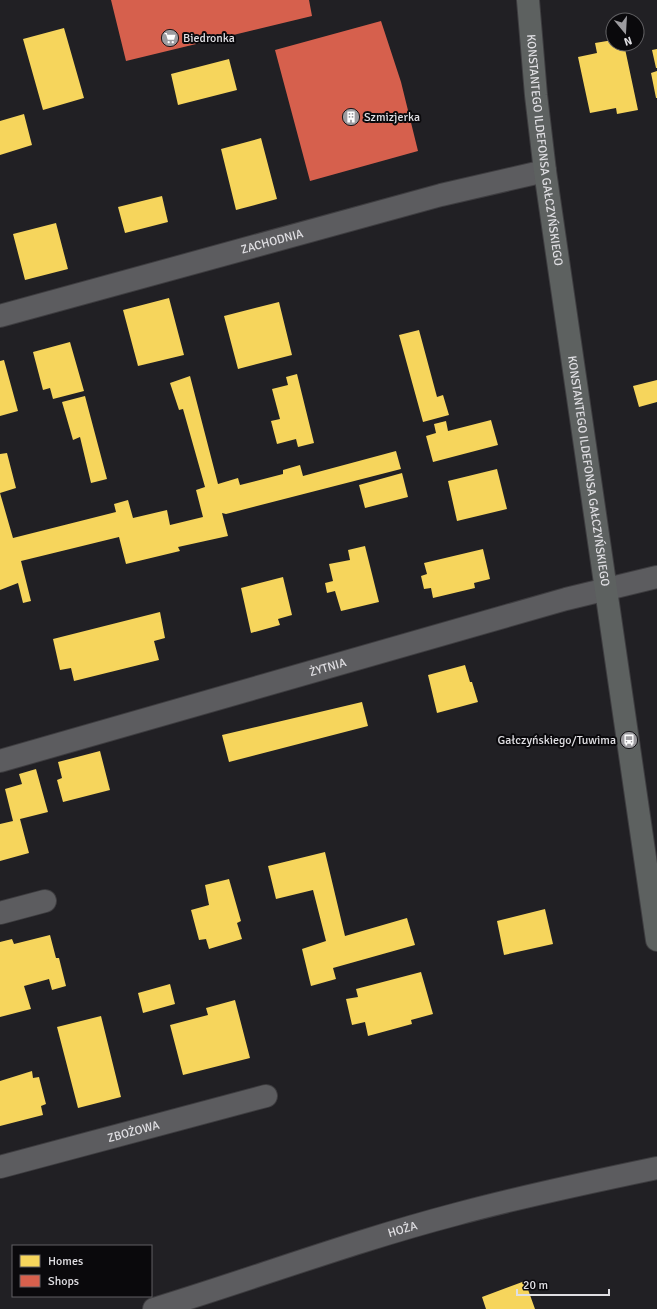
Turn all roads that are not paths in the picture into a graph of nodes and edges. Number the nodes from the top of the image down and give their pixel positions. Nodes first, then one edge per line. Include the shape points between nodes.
1 (528, 0) edge
2 (545, 171) junction
3 (0, 316) edge
4 (657, 576) edge
5 (606, 590) junction
6 (0, 761) edge
7 (45, 901) dead end
8 (0, 913) edge
9 (657, 940) edge
10 (266, 1096) dead end
11 (0, 1167) edge
12 (657, 1168) edge
13 (154, 1309) edge

1 - 2 street, KONSTANTEGO ILDEFONSA GAŁCZYŃSKIEGO
2 - 3 street, ZACHODNIA via 441,195
2 - 5 street, KONSTANTEGO ILDEFONSA GAŁCZYŃSKIEGO
4 - 5 street, ŻYTNIA
5 - 6 street, ŻYTNIA via 566,599
5 - 9 street, KONSTANTEGO ILDEFONSA GAŁCZYŃSKIEGO
7 - 8 street
10 - 11 street, ZBOŻOWA
12 - 13 street, HOŻA via 456,1214 294,1262 232,1285

